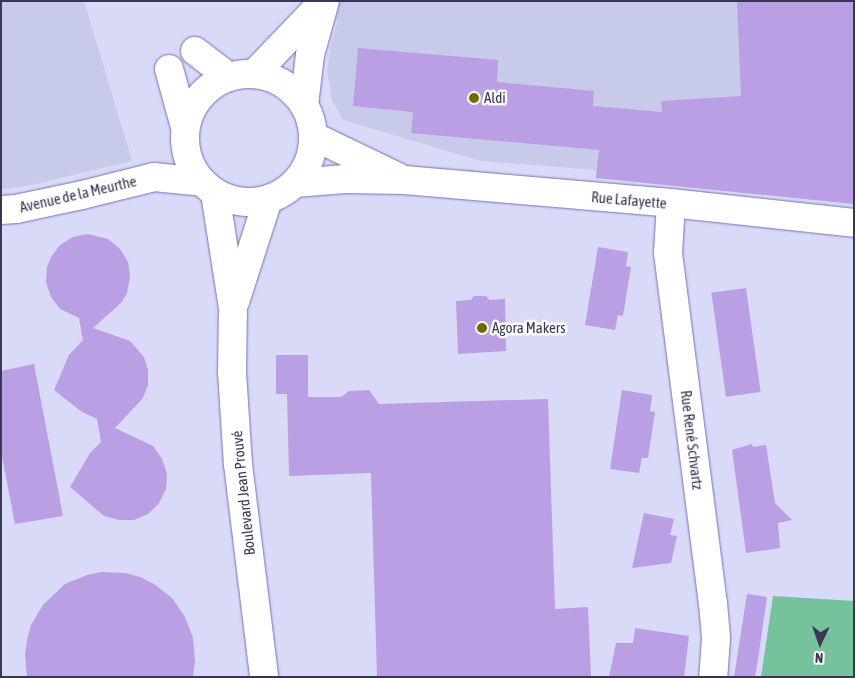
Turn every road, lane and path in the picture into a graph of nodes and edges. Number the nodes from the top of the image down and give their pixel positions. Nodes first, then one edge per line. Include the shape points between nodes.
1 (324, 1) edge
2 (195, 51) dead end
3 (169, 70) dead end
4 (242, 75) junction
5 (304, 105) junction
6 (185, 136) junction
7 (313, 136) junction
8 (154, 177) junction
9 (404, 180) junction
10 (295, 183) junction
11 (209, 187) junction
12 (268, 199) junction
13 (671, 203) junction
14 (1, 210) edge
15 (854, 223) edge
16 (233, 308) junction
17 (264, 677) edge
18 (713, 677) edge

1 - 4 street
1 - 5 street via 310,55
2 - 4 street
3 - 6 street
4 - 5 street via 274,79 291,90
4 - 6 street via 214,84 200,96 191,110
5 - 7 street
6 - 8 street, Avenue de la Meurthe
6 - 11 street via 188,158
7 - 9 street, Rue Lafayette
7 - 10 street via 308,161
8 - 11 street, Avenue de la Meurthe
8 - 14 street, Avenue de la Meurthe
9 - 10 street, Rue Lafayette via 345,179
9 - 13 street, Rue Lafayette
10 - 12 street
11 - 12 street via 241,201
11 - 16 street, Boulevard Jean Prouvé
12 - 16 street, Boulevard Jean Prouvé
13 - 15 street, Rue Lafayette
13 - 18 street, Rue René Schvartz via 668,253 713,603 716,638
16 - 17 street, Boulevard Jean Prouvé via 232,372 238,464

